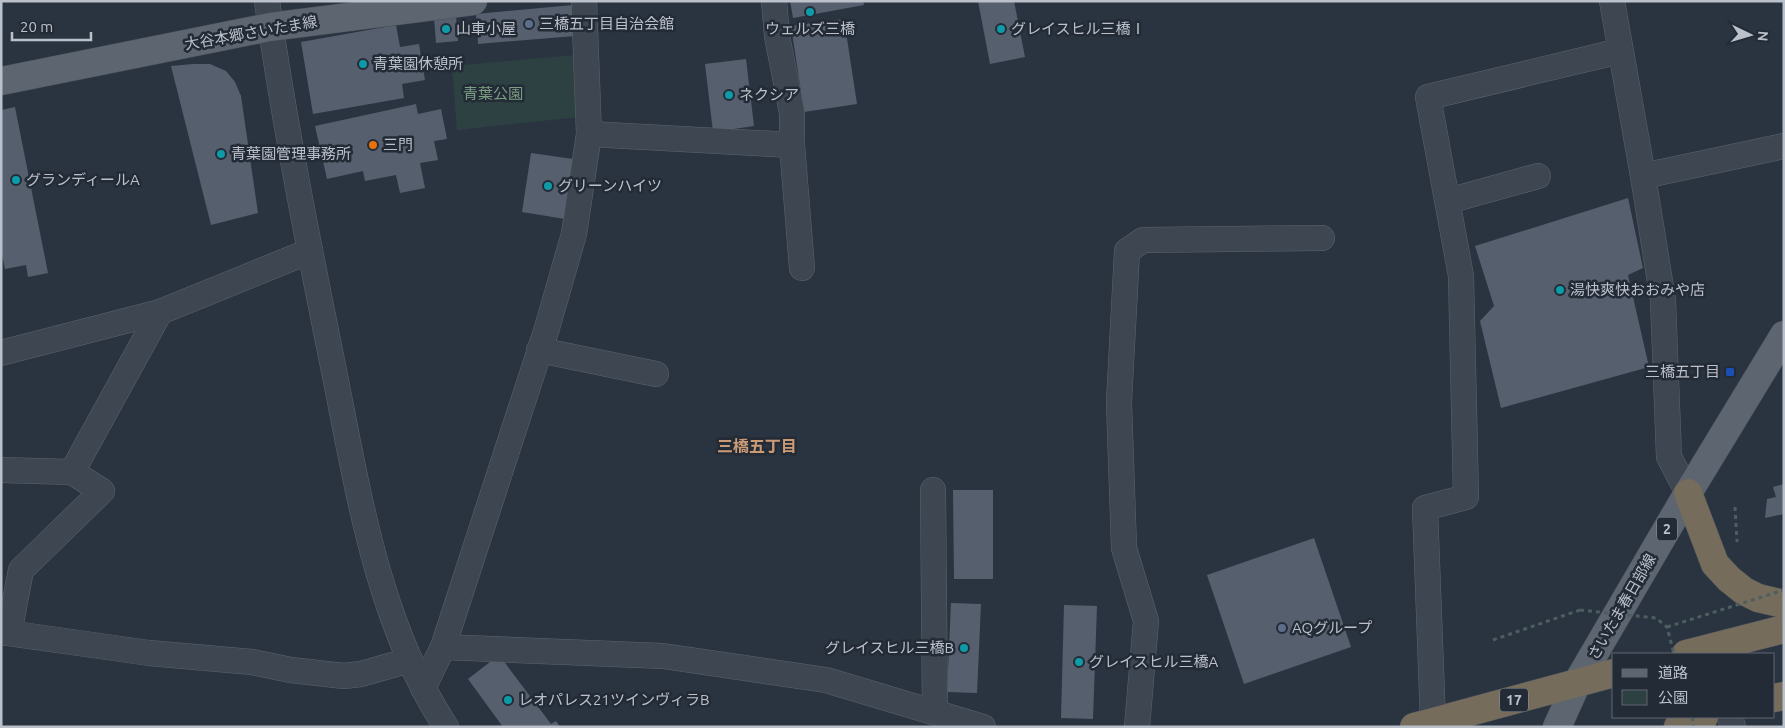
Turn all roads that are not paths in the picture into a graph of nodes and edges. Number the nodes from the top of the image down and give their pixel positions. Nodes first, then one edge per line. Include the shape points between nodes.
1 (473, 1) edge
2 (584, 1) edge
3 (774, 1) edge
4 (1612, 1) edge
5 (268, 14) edge
6 (1620, 51) junction
7 (1, 81) edge
8 (589, 134) junction
9 (792, 144) junction
10 (1784, 146) edge
11 (1538, 176) dead end
12 (1643, 176) junction
13 (1448, 201) junction
14 (1322, 238) dead end
15 (310, 251) junction
16 (802, 268) dead end
17 (160, 312) junction
18 (1784, 335) edge
19 (540, 350) junction
20 (1, 353) edge
21 (656, 374) dead end
22 (1, 470) edge
23 (72, 472) junction
24 (934, 490) dead end
25 (1688, 493) junction
26 (1775, 597) edge
27 (1784, 629) edge
28 (5, 632) edge
29 (443, 647) junction
30 (1690, 653) edge
31 (410, 660) junction
32 (1612, 674) edge
33 (1577, 683) junction
34 (423, 688) junction
35 (935, 712) junction
36 (1701, 718) edge
37 (436, 721) edge
38 (1424, 724) edge
39 (983, 727) edge
40 (1137, 727) edge
41 (1558, 727) edge
42 (1678, 727) edge

1 - 5 main road, 大谷本郷さいたま線
2 - 8 street
3 - 9 street via 777,36 792,113
4 - 6 street
5 - 7 main road, 大谷本郷さいたま線
5 - 15 street
6 - 12 street
6 - 13 street via 1428,97
8 - 9 street
8 - 19 street via 574,234
9 - 16 street
10 - 12 street
11 - 13 street
12 - 25 street via 1663,300 1670,457
13 - 38 street via 1461,276 1466,496 1425,508
14 - 40 street via 1143,240 1127,251 1119,402 1124,548 1146,622
15 - 17 street
15 - 31 street via 367,530 388,602
17 - 20 street
17 - 23 street
18 - 25 main road, さいたま春日部線 / 2
19 - 21 street
19 - 29 street
22 - 23 street
23 - 28 street via 102,491 21,570
24 - 35 street
25 - 26 highway via 1715,564 1744,591
25 - 33 main road, さいたま春日部線 / 2
27 - 30 highway
28 - 31 street via 344,676
29 - 34 street
29 - 35 street via 664,656 826,680
31 - 34 street
32 - 33 highway, 17
33 - 38 highway, 17
33 - 41 main road, さいたま春日部線 / 2
34 - 37 street
35 - 39 street
36 - 42 highway

